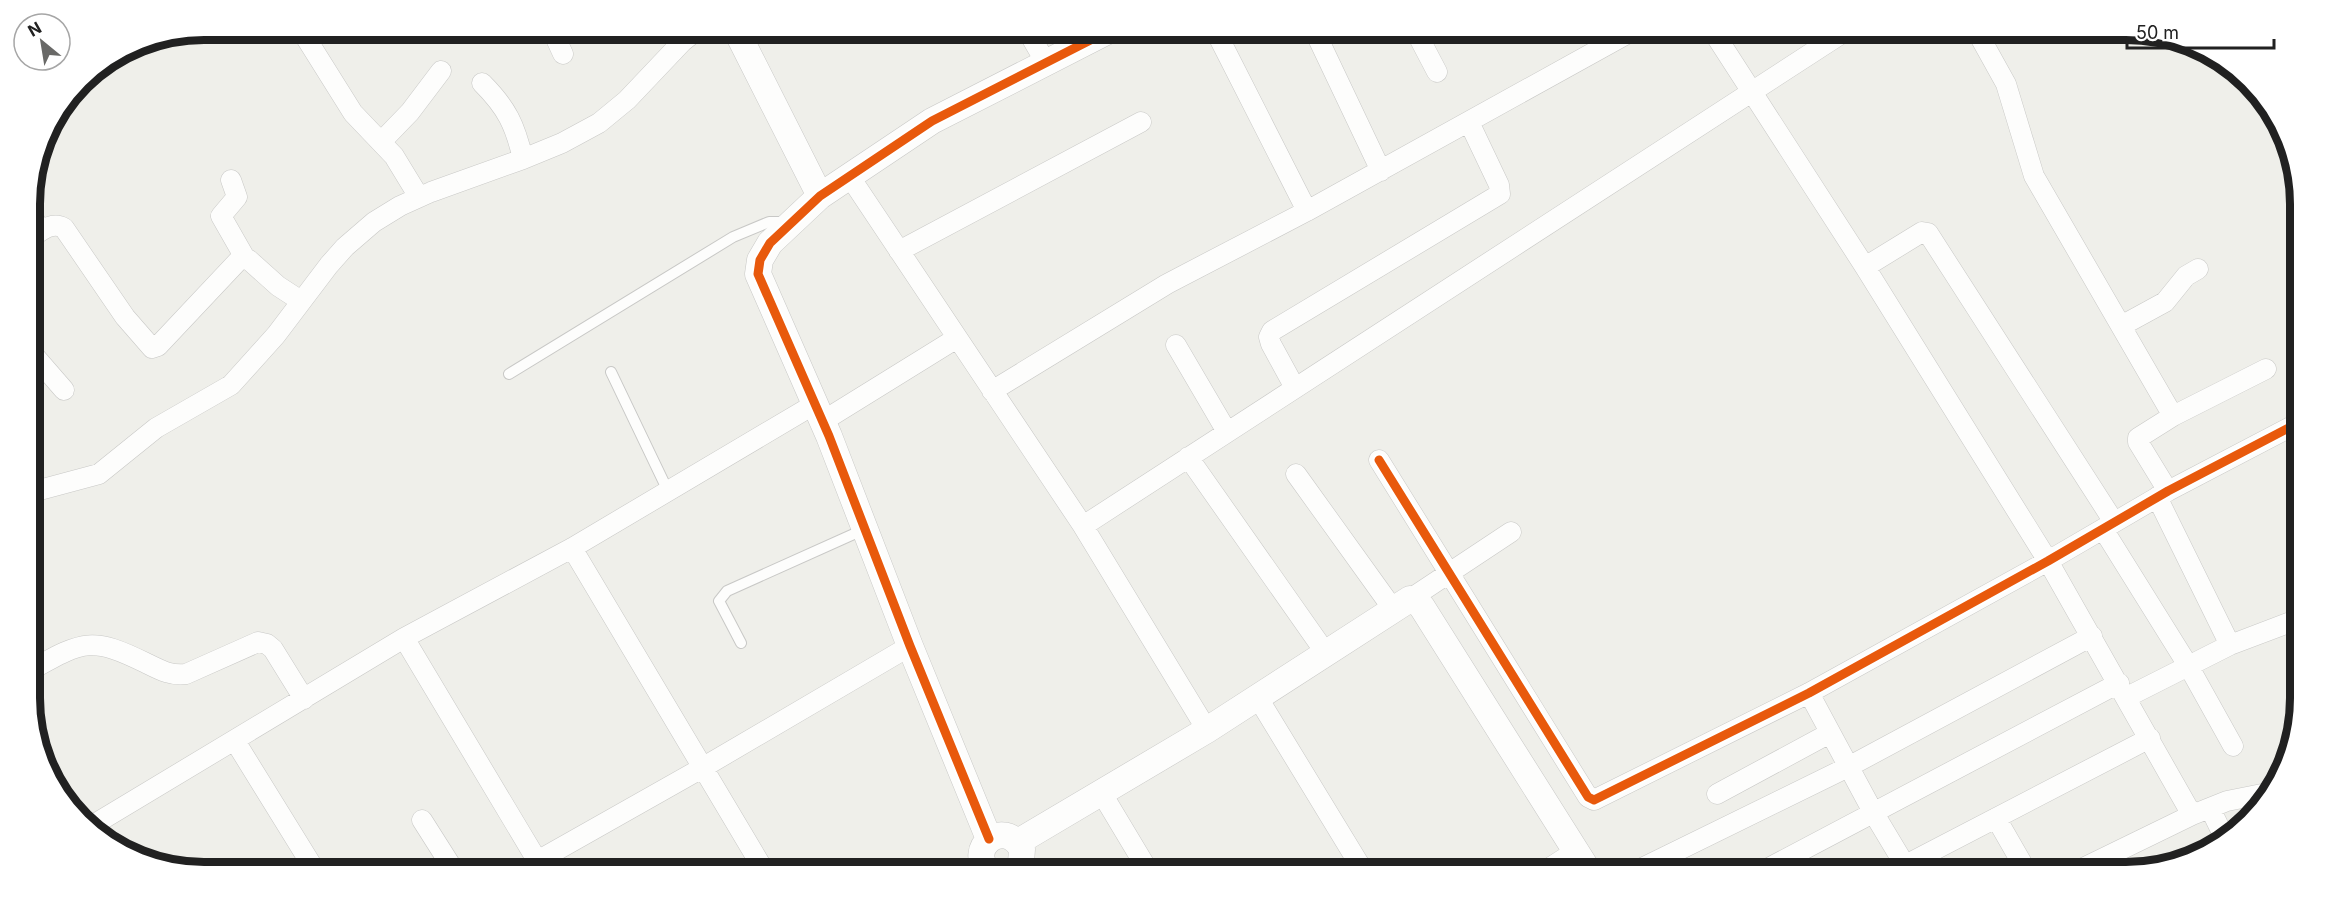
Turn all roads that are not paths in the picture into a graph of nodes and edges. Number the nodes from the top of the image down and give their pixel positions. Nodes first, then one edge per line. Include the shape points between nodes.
1 (308, 41) edge
2 (557, 41) edge
3 (683, 41) edge
4 (742, 41) edge
5 (1033, 41) edge
6 (1089, 41) edge
7 (1221, 41) edge
8 (1319, 41) edge
9 (1421, 41) edge
10 (1614, 41) edge
11 (1719, 41) edge
12 (1830, 41) edge
13 (1982, 41) edge
14 (563, 54) dead end
15 (1046, 63) junction
16 (441, 71) dead end
17 (1437, 72) dead end
18 (482, 83) dead end
19 (1754, 92) junction
20 (1142, 122) dead end
21 (1469, 122) junction
22 (381, 142) junction
23 (523, 159) junction
24 (1381, 171) junction
25 (850, 177) junction
26 (231, 180) dead end
27 (820, 196) junction
28 (419, 197) junction
29 (1307, 211) junction
30 (792, 222) junction
31 (41, 232) edge
32 (899, 250) junction
33 (245, 258) junction
34 (1865, 267) junction
35 (2198, 269) dead end
36 (301, 301) junction
37 (2121, 326) junction
38 (957, 338) junction
39 (1176, 345) dead end
40 (41, 364) edge
41 (2266, 369) dead end
42 (611, 372) dead end
43 (509, 374) dead end
44 (1294, 388) junction
45 (64, 390) dead end
46 (992, 391) junction
47 (819, 412) junction
48 (2173, 416) junction
49 (2290, 427) edge
50 (1227, 432) junction
51 (1188, 457) junction
52 (1379, 460) dead end
53 (1296, 474) dead end
54 (41, 490) edge
55 (668, 491) junction
56 (2163, 494) junction
57 (2108, 525) junction
58 (1083, 526) junction
59 (865, 529) junction
60 (1511, 532) dead end
61 (572, 548) junction
62 (2048, 561) junction
63 (1450, 572) junction
64 (1401, 604) junction
65 (2290, 622) edge
66 (2092, 636) junction
67 (404, 638) junction
68 (741, 643) dead end
69 (910, 645) junction
70 (2230, 645) junction
71 (1325, 652) junction
72 (41, 664) edge
73 (2189, 667) junction
74 (2123, 690) junction
75 (1809, 693) junction
76 (1258, 698) junction
77 (304, 699) junction
78 (1207, 730) junction
79 (1830, 733) junction
80 (2150, 738) junction
81 (235, 741) junction
82 (2233, 746) dead end
83 (1848, 767) junction
84 (702, 768) junction
85 (1101, 792) junction
86 (1718, 794) dead end
87 (2259, 795) edge
88 (2201, 812) junction
89 (1873, 813) junction
90 (1996, 818) junction
91 (422, 819) dead end
92 (98, 822) edge
93 (2219, 833) edge
94 (1018, 842) junction
95 (1358, 861) edge
96 (1656, 861) edge
97 (1782, 861) edge
98 (1898, 861) edge
99 (1917, 861) edge
100 (2020, 861) edge
101 (2098, 861) edge
102 (310, 862) edge
103 (449, 862) edge
104 (538, 862) edge
105 (548, 862) edge
106 (759, 862) edge
107 (983, 862) edge
108 (1021, 862) edge
109 (1143, 862) edge
110 (1583, 862) edge

1 - 22 street via 353,113
2 - 14 street
3 - 23 street via 627,100 599,123
4 - 27 street
5 - 15 street
6 - 15 street
7 - 29 street
8 - 24 street
9 - 17 street
10 - 21 street
11 - 19 street
12 - 19 street
13 - 37 street via 2006,84 2034,176
15 - 25 street via 933,121
16 - 22 street
18 - 23 street via 510,118
19 - 34 street
19 - 44 street
20 - 32 street
21 - 24 street
21 - 44 street via 1500,194 1272,331 1271,344
22 - 28 street
23 - 28 street
24 - 29 street
25 - 27 street
25 - 32 street
26 - 33 street via 237,197 221,216
27 - 30 street
28 - 36 street via 374,222 352,240
29 - 46 street via 1167,284
30 - 43 lane via 769,222 733,237
30 - 47 street via 770,243 760,260 758,274
31 - 33 street via 56,225 64,228 125,317 152,348 234,264
32 - 38 street
33 - 36 street
34 - 57 street via 1922,232 1928,233
34 - 62 street
35 - 37 street via 2186,276 2163,304
36 - 54 street via 253,361 220,393 156,428 99,474
37 - 48 street
38 - 46 street
38 - 47 street
39 - 50 street
40 - 45 street
41 - 48 street
42 - 55 lane
44 - 50 street
46 - 58 street
47 - 55 street
47 - 59 street
48 - 56 street via 2137,439
49 - 56 street
50 - 51 street
51 - 58 street
51 - 71 street
52 - 63 street
53 - 64 street
55 - 61 street
56 - 57 street
56 - 70 street
57 - 62 street
57 - 73 street
58 - 78 street
59 - 68 lane via 726,591 719,601
59 - 69 street
60 - 63 street
61 - 67 street
61 - 84 street
62 - 66 street
62 - 75 street
63 - 64 street
63 - 75 street via 1590,799 1599,799
64 - 71 street
64 - 110 street via 1416,602 1422,608
65 - 70 street
66 - 74 street
66 - 83 street
67 - 77 street
67 - 104 street
69 - 84 street
69 - 107 street
70 - 73 street
71 - 76 street
72 - 77 street via 65,651 102,645 177,675 258,642 273,650
73 - 74 street
73 - 82 street
74 - 80 street
74 - 89 street
75 - 79 street
76 - 78 street
76 - 95 street
77 - 81 street
78 - 85 street
79 - 83 street
79 - 86 street
80 - 88 street
80 - 90 street
81 - 92 street
81 - 102 street
83 - 89 street
83 - 96 street
84 - 105 street
84 - 106 street
85 - 94 street
85 - 109 street
87 - 88 street via 2227,801
88 - 93 street
88 - 101 street
89 - 97 street
89 - 98 street
90 - 99 street
90 - 100 street
91 - 103 street
94 - 107 street via 1001,835
94 - 108 street

